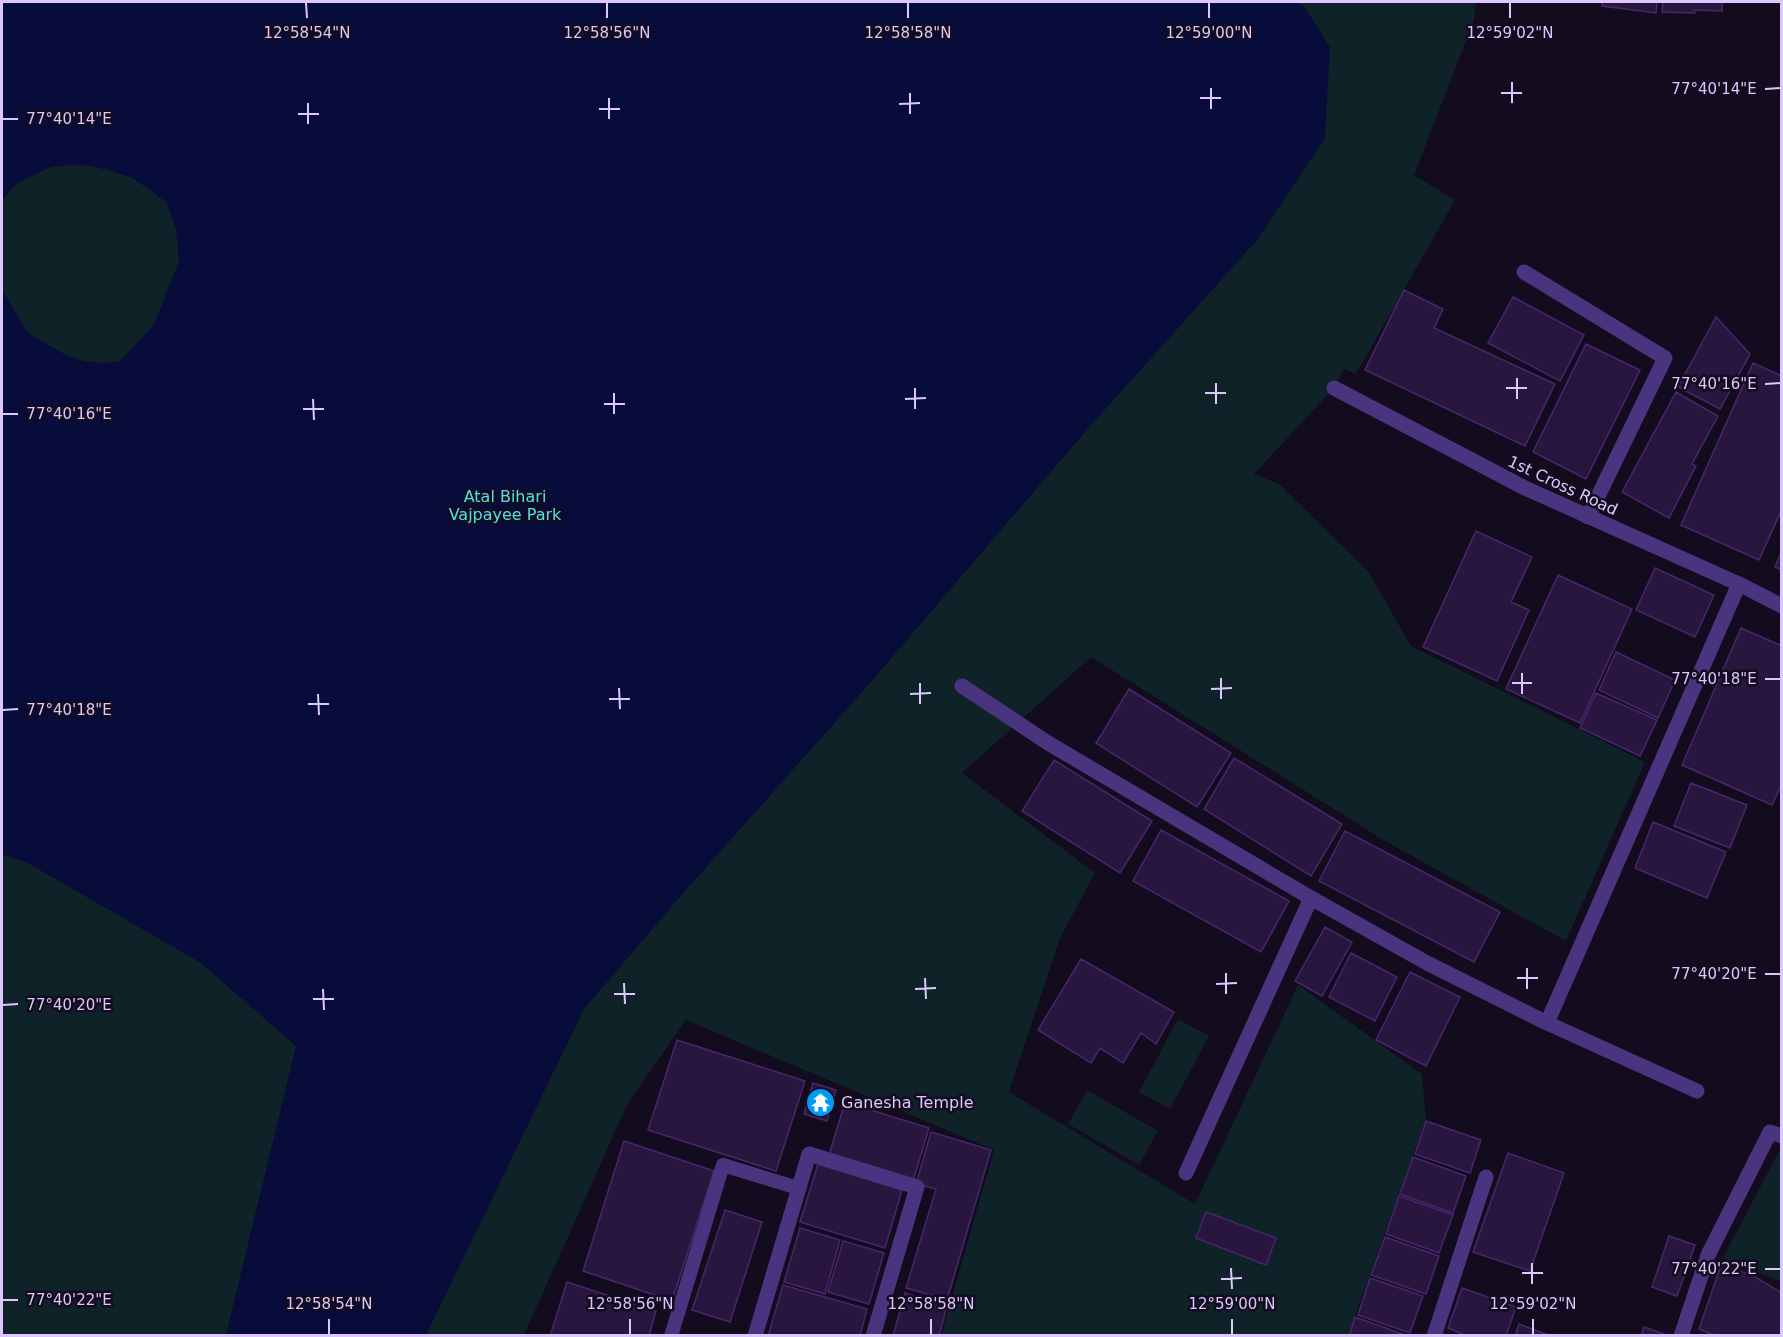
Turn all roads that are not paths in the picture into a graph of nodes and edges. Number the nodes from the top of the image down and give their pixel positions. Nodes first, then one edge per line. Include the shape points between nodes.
1 (1524, 272) dead end
2 (1334, 388) dead end
3 (1588, 517) junction
4 (1739, 584) junction
5 (1782, 606) edge
6 (963, 686) dead end
7 (1311, 898) junction
8 (1548, 1023) junction
9 (1697, 1091) dead end
10 (1782, 1136) edge
11 (1185, 1173) dead end
12 (1486, 1178) dead end
13 (798, 1188) junction
14 (671, 1335) edge
15 (755, 1335) edge
16 (873, 1335) edge
17 (1434, 1335) edge
18 (1681, 1335) edge

1 - 3 street via 1665,358
2 - 3 street, 1st Cross Road
3 - 4 street, 1st Cross Road
4 - 5 street, 1st Cross Road
4 - 8 street
6 - 7 street via 1048,743
7 - 8 street via 1427,963
7 - 11 street
8 - 9 street
10 - 18 street via 1770,1132 1708,1255
12 - 17 street
13 - 14 lane via 723,1165
13 - 15 street
13 - 16 street via 809,1154 917,1187

